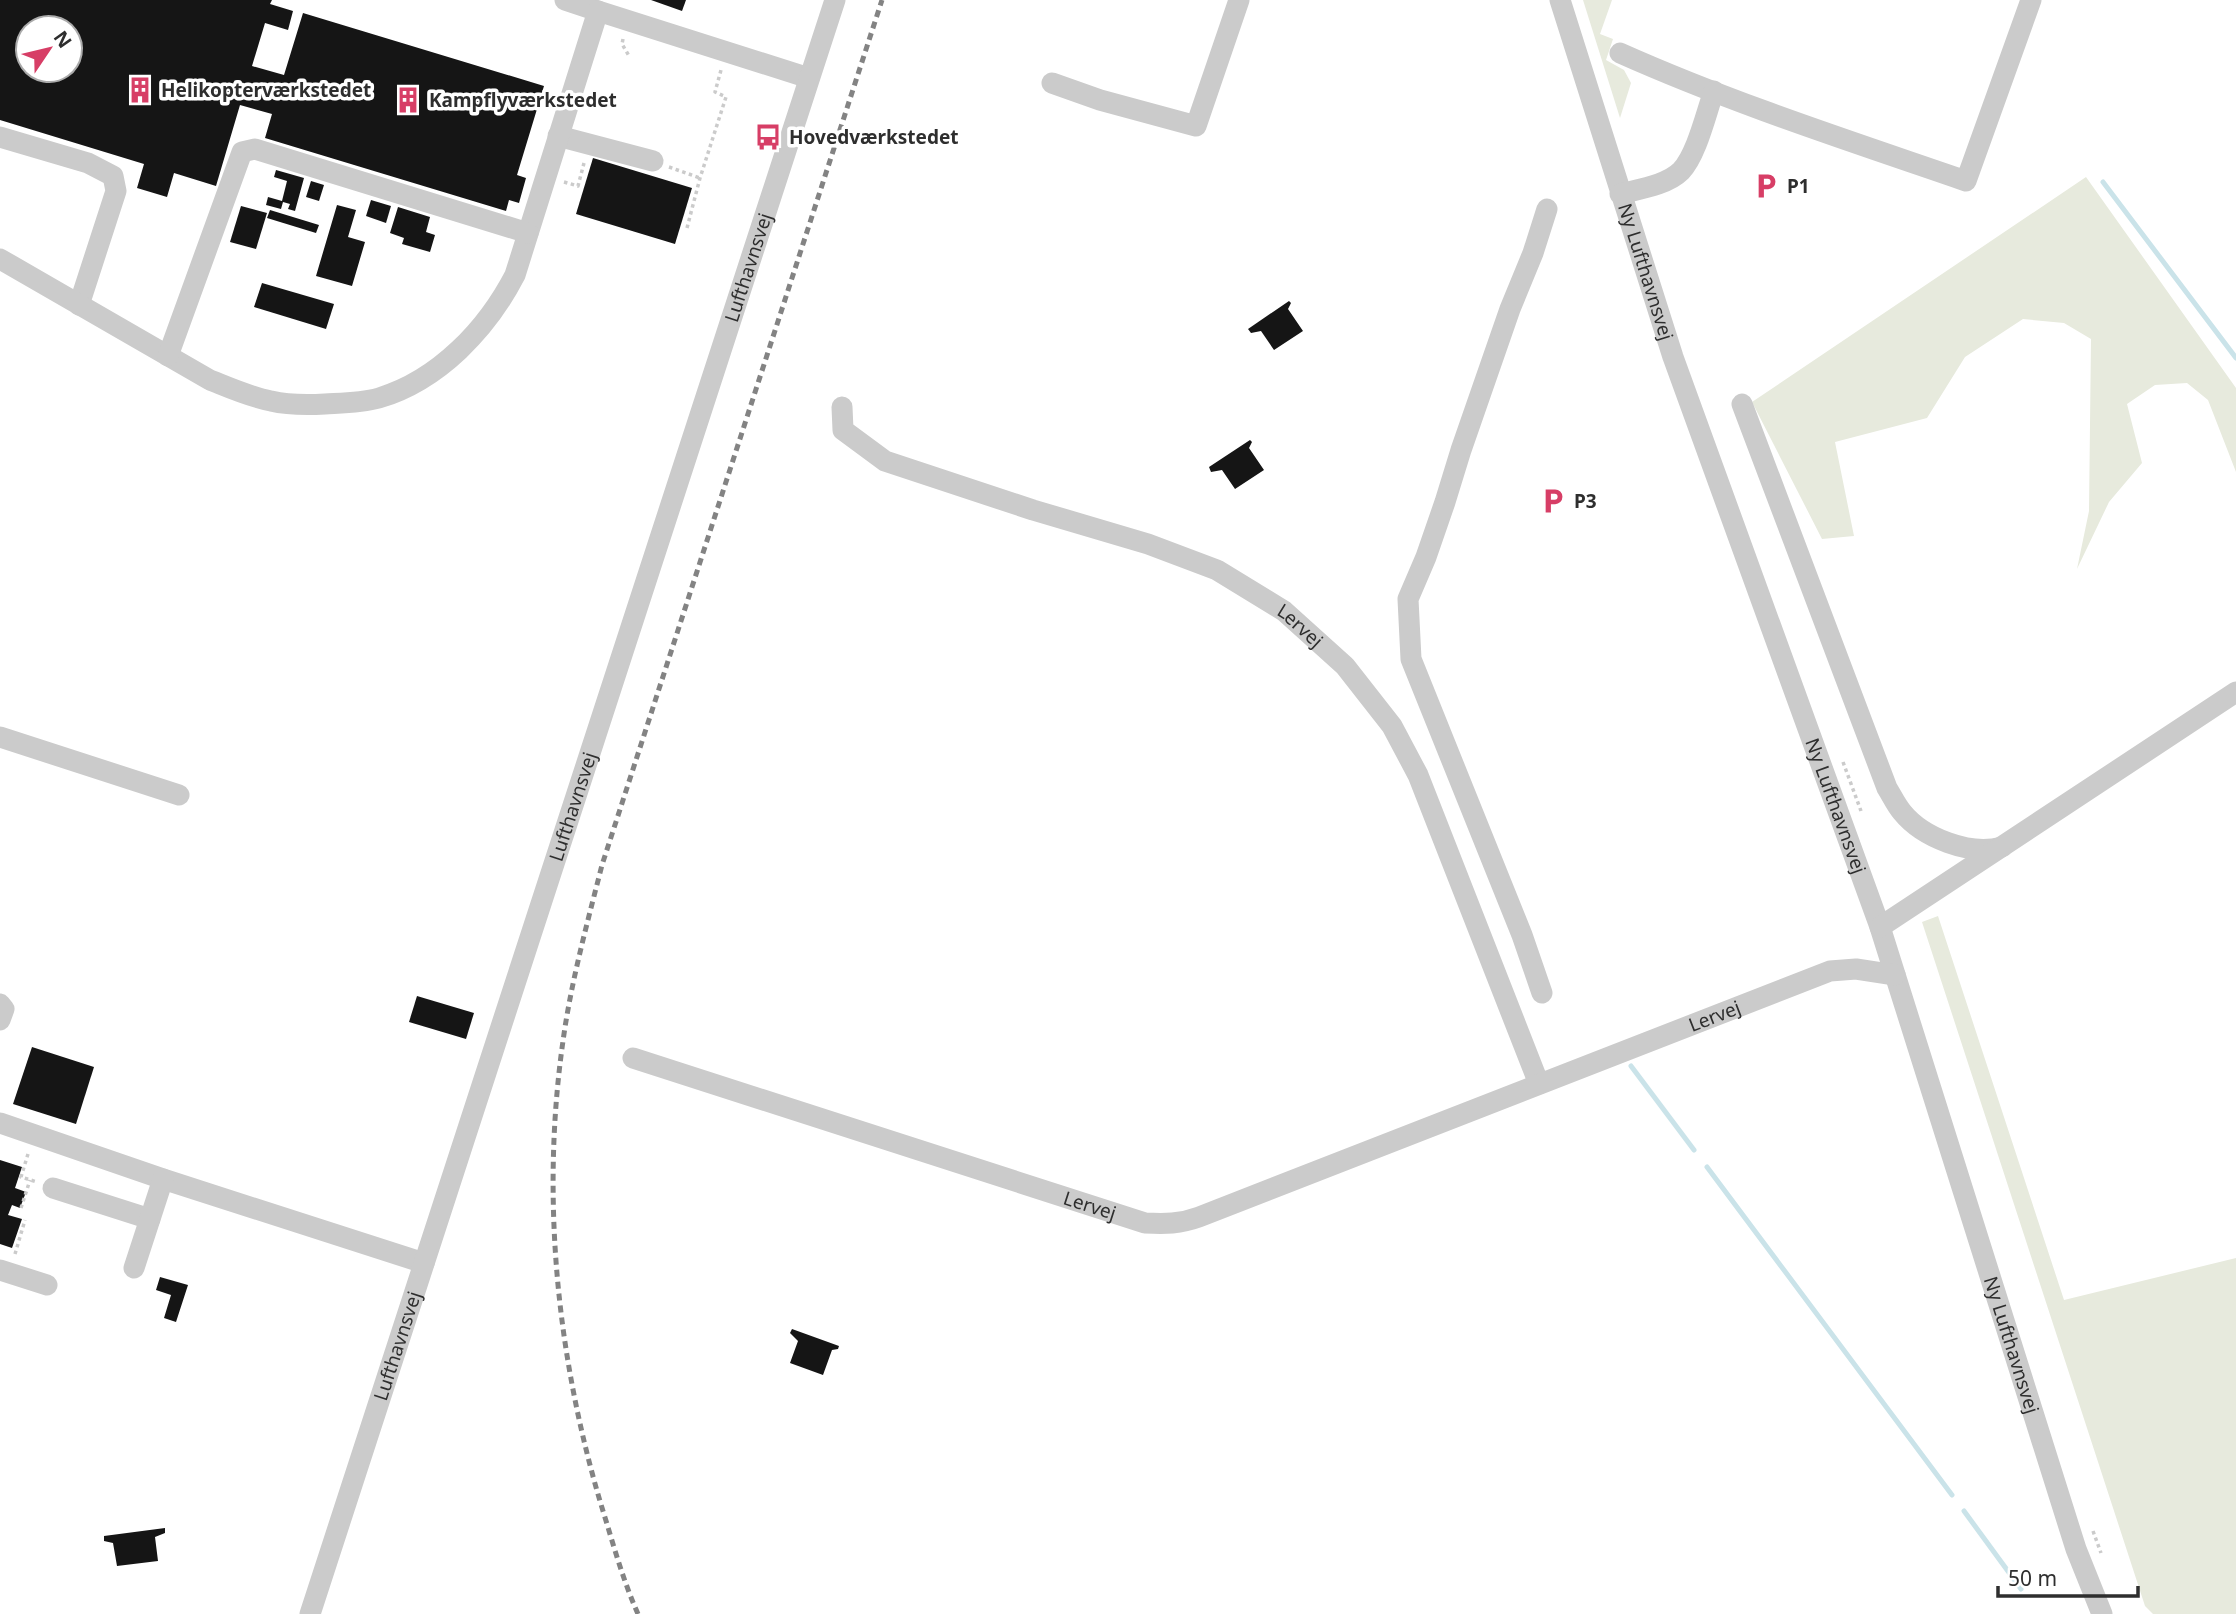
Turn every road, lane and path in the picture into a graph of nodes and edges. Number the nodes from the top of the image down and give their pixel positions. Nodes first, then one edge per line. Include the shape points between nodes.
1 (565, 0) edge
2 (835, 0) edge
3 (1239, 0) edge
4 (1560, 0) edge
5 (2031, 0) edge
6 (598, 11) junction
7 (726, 50) junction
8 (1620, 53) dead end
9 (809, 78) junction
10 (1052, 83) dead end
11 (1714, 91) junction
12 (558, 135) junction
13 (0, 137) edge
14 (653, 161) joint
15 (700, 178) junction
16 (1620, 194) junction
17 (1547, 209) dead end
18 (687, 229) dead end
19 (528, 233) junction
20 (0, 259) edge
21 (79, 304) junction
22 (168, 356) junction
23 (1742, 404) dead end
24 (842, 407) dead end
25 (2236, 692) edge
26 (0, 737) edge
27 (179, 795) dead end
28 (2002, 847) junction
29 (1880, 928) junction
30 (1895, 975) junction
31 (1542, 993) dead end
32 (0, 1004) edge
33 (0, 1020) edge
34 (633, 1058) dead end
35 (1539, 1084) junction
36 (0, 1123) edge
37 (30, 1149) dead end
38 (163, 1178) junction
39 (30, 1180) junction
40 (53, 1188) joint
41 (22, 1208) dead end
42 (150, 1219) junction
43 (25, 1220) dead end
44 (424, 1263) junction
45 (134, 1268) dead end
46 (4, 1272) edge
47 (47, 1285) dead end
48 (310, 1614) edge
49 (2102, 1614) edge

1 - 6 street
2 - 9 street, Lufthavnsvej
3 - 10 street via 1196,127
4 - 16 street, Ny Lufthavnsvej
5 - 11 street via 1966,181
6 - 7 street
6 - 12 street
7 - 9 street
7 - 15 path via 715,92 726,97
8 - 11 street
9 - 44 street, Lufthavnsvej
11 - 16 street via 1681,171
12 - 14 street
12 - 19 street
13 - 21 street via 88,163 113,176 116,191
14 - 15 path
15 - 18 path
16 - 29 street, Ny Lufthavnsvej via 1673,357
17 - 31 street via 1408,598 1411,659
19 - 22 street via 515,275 480,330 427,374 380,397 355,403 273,401 210,380
19 - 22 street via 255,149 242,152
20 - 21 street
21 - 22 street
23 - 28 street via 1887,788 1902,813 1922,830 1978,850
24 - 35 street, Lervej via 843,430 885,461 1217,570 1284,611 1345,666 1392,726 1418,775
25 - 28 street
26 - 27 street
28 - 29 street
29 - 30 street, Ny Lufthavnsvej
30 - 35 street, Lervej via 1856,969 1830,971
30 - 49 street, Ny Lufthavnsvej via 2076,1549
32 - 33 street via 4,1009
34 - 35 street, Lervej via 1144,1223 1168,1225 1199,1217
36 - 38 street
37 - 39 path via 21,1177
38 - 42 street
38 - 44 street
39 - 40 path
39 - 41 path
40 - 42 street
42 - 45 street
43 - 46 path
44 - 48 street, Lufthavnsvej
46 - 47 street

